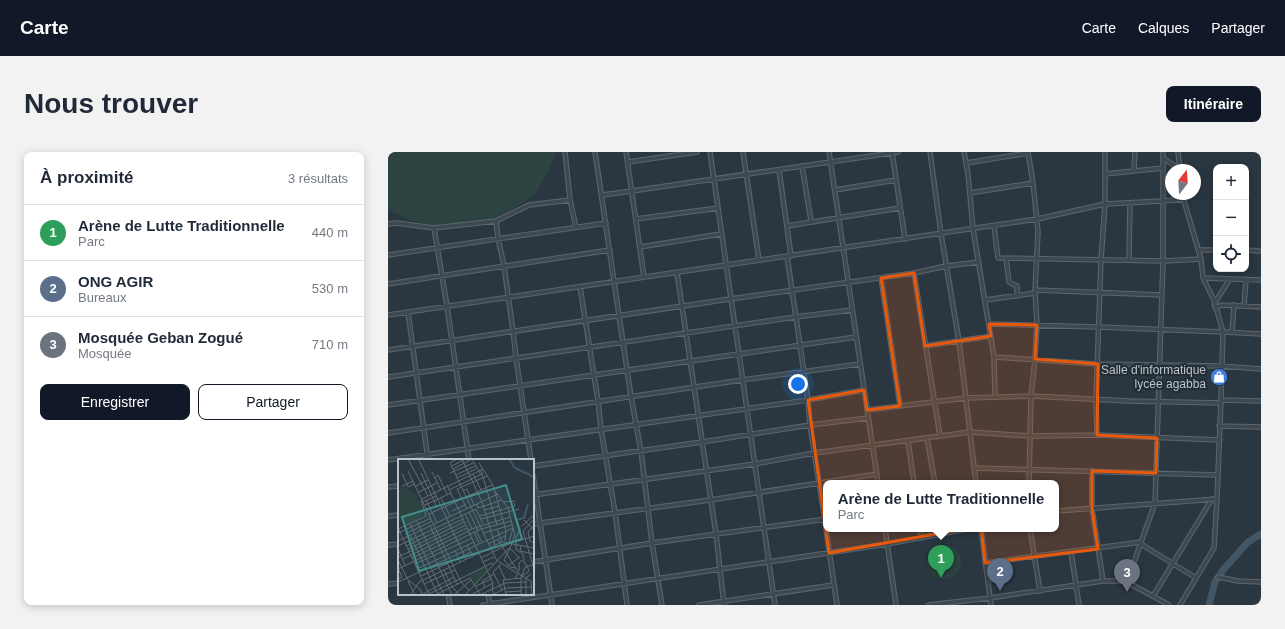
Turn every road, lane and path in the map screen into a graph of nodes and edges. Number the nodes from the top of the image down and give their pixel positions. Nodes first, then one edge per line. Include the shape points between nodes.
1 (565, 152) edge
2 (595, 152) edge
3 (626, 152) edge
4 (697, 152) edge
5 (710, 152) edge
6 (743, 152) edge
7 (829, 152) edge
8 (892, 152) edge
9 (898, 152) edge
10 (930, 152) edge
11 (964, 152) edge
12 (1105, 152) edge
13 (1135, 152) edge
14 (1163, 152) edge
15 (1178, 152) edge
16 (681, 153) edge
17 (1028, 153) edge
18 (1163, 158) junction
19 (628, 162) junction
20 (831, 162) junction
21 (966, 163) junction
22 (1172, 164) edge
23 (1179, 164) edge
24 (802, 166) junction
25 (1163, 168) junction
26 (779, 170) junction
27 (1134, 171) junction
28 (746, 174) junction
29 (1105, 174) junction
30 (714, 179) junction
31 (896, 180) junction
32 (1033, 183) junction
33 (835, 190) junction
34 (632, 191) junction
35 (970, 193) junction
36 (602, 195) junction
37 (570, 200) junction
38 (1174, 200) edge
39 (1184, 200) edge
40 (1163, 201) junction
41 (1130, 203) junction
42 (1105, 204) junction
43 (718, 208) junction
44 (900, 208) junction
45 (839, 217) junction
46 (636, 219) junction
47 (1037, 219) junction
48 (496, 221) junction
49 (811, 221) junction
50 (606, 223) junction
51 (388, 224) edge
52 (787, 226) junction
53 (994, 226) junction
54 (576, 227) junction
55 (434, 228) junction
56 (973, 229) junction
57 (721, 234) junction
58 (941, 234) junction
59 (498, 238) junction
60 (904, 239) junction
61 (640, 247) junction
62 (843, 248) junction
63 (437, 249) junction
64 (610, 250) junction
65 (1199, 250) junction
66 (1213, 250) edge
67 (1249, 250) edge
68 (1259, 251) dead end
69 (388, 255) edge
70 (789, 256) junction
71 (1006, 258) junction
72 (1037, 258) junction
73 (1201, 259) junction
74 (759, 260) junction
75 (1101, 260) junction
76 (1129, 260) junction
77 (1163, 261) junction
78 (979, 262) junction
79 (725, 265) junction
80 (504, 266) junction
81 (946, 266) junction
82 (677, 272) junction
83 (914, 273) junction
84 (442, 275) junction
85 (644, 277) junction
86 (881, 278) junction
87 (1203, 278) junction
88 (1230, 279) junction
89 (1246, 279) junction
90 (1261, 280) edge
91 (614, 282) junction
92 (848, 283) junction
93 (388, 284) edge
94 (580, 287) junction
95 (792, 290) junction
96 (1035, 292) junction
97 (1100, 292) junction
98 (1017, 296) junction
99 (1162, 296) junction
100 (508, 297) junction
101 (730, 299) junction
102 (985, 300) junction
103 (1234, 305) junction
104 (447, 306) junction
105 (682, 306) junction
106 (1215, 306) junction
107 (1244, 306) junction
108 (1261, 307) edge
109 (852, 310) junction
110 (408, 312) junction
111 (388, 315) edge
112 (619, 315) junction
113 (795, 317) junction
114 (586, 320) junction
115 (989, 324) junction
116 (1037, 325) junction
117 (734, 326) junction
118 (1099, 327) junction
119 (1161, 329) junction
120 (513, 331) junction
121 (1222, 332) junction
122 (1232, 332) junction
123 (685, 333) junction
124 (1261, 334) edge
125 (990, 336) junction
126 (856, 337) junction
127 (452, 341) junction
128 (959, 341) junction
129 (623, 342) junction
130 (799, 345) junction
131 (925, 346) junction
132 (412, 347) junction
133 (590, 347) junction
134 (388, 350) edge
135 (738, 354) junction
136 (994, 357) junction
137 (516, 358) junction
138 (1035, 359) junction
139 (690, 361) junction
140 (860, 364) junction
141 (1098, 364) junction
142 (1160, 364) junction
143 (1221, 366) junction
144 (456, 368) junction
145 (1261, 369) edge
146 (627, 370) junction
147 (803, 371) junction
148 (415, 374) junction
149 (594, 375) junction
150 (388, 378) edge
151 (742, 380) junction
152 (520, 386) junction
153 (694, 388) junction
154 (864, 390) junction
155 (459, 395) junction
156 (1031, 396) junction
157 (631, 397) junction
158 (995, 397) junction
159 (966, 398) junction
160 (1096, 399) junction
161 (808, 400) junction
162 (419, 401) junction
163 (598, 401) junction
164 (933, 401) junction
165 (1159, 401) junction
166 (1261, 401) edge
167 (1221, 402) junction
168 (388, 405) edge
169 (900, 406) junction
170 (747, 408) junction
171 (867, 410) junction
172 (524, 413) junction
173 (698, 415) junction
174 (868, 418) junction
175 (463, 422) junction
176 (636, 424) junction
177 (810, 425) junction
178 (1219, 426) junction
179 (1261, 427) edge
180 (423, 428) junction
181 (601, 429) junction
182 (970, 432) junction
183 (388, 433) edge
184 (751, 435) junction
185 (1097, 435) junction
186 (940, 436) junction
187 (1031, 436) junction
188 (927, 438) junction
189 (1158, 438) junction
190 (528, 440) junction
191 (1220, 440) junction
192 (908, 441) junction
193 (702, 442) junction
194 (872, 445) junction
195 (467, 449) junction
196 (641, 451) junction
197 (814, 453) junction
198 (427, 455) junction
199 (605, 455) junction
200 (428, 459) edge
201 (469, 459) edge
202 (531, 459) edge
203 (388, 460) edge
204 (755, 464) junction
205 (534, 466) edge
206 (974, 468) junction
207 (706, 470) junction
208 (1030, 470) junction
209 (1092, 471) junction
210 (1156, 473) junction
211 (876, 474) junction
212 (1218, 475) junction
213 (645, 478) junction
214 (833, 480) edge
215 (877, 480) edge
216 (914, 480) edge
217 (934, 480) edge
218 (976, 480) edge
219 (1029, 480) edge
220 (823, 481) edge
221 (819, 482) junction
222 (610, 483) junction
223 (398, 486) edge
224 (388, 488) edge
225 (758, 492) junction
226 (534, 494) edge
227 (1215, 499) junction
228 (710, 500) junction
229 (1155, 503) junction
230 (649, 507) junction
231 (823, 507) edge
232 (1092, 508) junction
233 (1059, 511) edge
234 (615, 512) junction
235 (398, 515) edge
236 (388, 516) edge
237 (823, 519) edge
238 (540, 523) junction
239 (534, 524) edge
240 (763, 527) junction
241 (826, 532) edge
242 (885, 532) edge
243 (920, 532) edge
244 (940, 532) edge
245 (982, 532) edge
246 (1030, 532) edge
247 (716, 534) junction
248 (921, 538) junction
249 (652, 543) junction
250 (1141, 543) junction
251 (398, 544) edge
252 (887, 544) junction
253 (388, 545) edge
254 (619, 548) junction
255 (1098, 548) junction
256 (1071, 552) junction
257 (829, 553) junction
258 (1034, 556) junction
259 (546, 560) junction
260 (534, 562) edge
261 (769, 562) junction
262 (986, 563) junction
263 (1173, 563) junction
264 (719, 569) junction
265 (1218, 577) dead end
266 (1196, 578) junction
267 (658, 579) junction
268 (1103, 581) junction
269 (1127, 582) junction
270 (1261, 582) edge
271 (398, 583) edge
272 (388, 584) edge
273 (625, 584) junction
274 (833, 585) junction
275 (1077, 585) junction
276 (1040, 590) junction
277 (773, 594) junction
278 (448, 595) edge
279 (488, 595) edge
280 (551, 595) junction
281 (1153, 596) junction
282 (990, 598) junction
283 (724, 603) edge
284 (450, 605) edge
285 (483, 605) edge
286 (490, 605) edge
287 (552, 605) edge
288 (627, 605) edge
289 (662, 605) edge
290 (699, 605) edge
291 (775, 605) edge
292 (837, 605) edge
293 (896, 605) edge
294 (928, 605) edge
295 (991, 605) edge
296 (1079, 605) edge
297 (1169, 605) edge
298 (1180, 605) edge

1 - 37 street
2 - 36 street
3 - 19 street
4 - 16 street
5 - 30 street
6 - 28 street
7 - 20 street
8 - 9 street
8 - 20 street
8 - 31 street
10 - 58 street
11 - 21 street
12 - 29 street
13 - 27 street
14 - 18 street
15 - 23 street
16 - 19 street
17 - 21 street
17 - 32 street
18 - 22 street
18 - 25 street
19 - 34 street
20 - 24 street
20 - 33 street
21 - 35 street
24 - 26 street
24 - 49 street
25 - 27 street
25 - 40 street
26 - 28 street
26 - 52 street
27 - 29 street
28 - 30 street
28 - 74 street
29 - 42 street
30 - 34 street
30 - 43 street
31 - 33 street
31 - 44 street
32 - 35 street
32 - 47 street
33 - 45 street
34 - 36 street
34 - 46 street
35 - 56 street
36 - 50 street
37 - 48 street via 529,205
37 - 54 street
38 - 40 street
39 - 65 street
40 - 41 street
40 - 77 street
41 - 42 street
41 - 76 street
42 - 47 street
42 - 75 street
43 - 46 street
43 - 57 street
44 - 45 street
44 - 60 street
45 - 49 street
45 - 62 street
46 - 61 street
47 - 53 street
47 - 72 street
48 - 55 street
48 - 59 street
49 - 52 street
50 - 54 street
50 - 64 street
51 - 55 street
52 - 70 street
53 - 56 street
53 - 71 street via 998,258
54 - 59 street
55 - 63 street
56 - 58 street
56 - 78 street
57 - 61 street
57 - 79 street
58 - 60 street
58 - 81 street
59 - 63 street
59 - 80 street
60 - 62 street
61 - 85 street
62 - 70 street
62 - 92 street
63 - 69 street
63 - 84 street
64 - 80 street
64 - 91 street
65 - 66 street
65 - 73 street
67 - 68 street
70 - 74 street
70 - 95 street
71 - 72 street
71 - 98 street via 1009,282 1017,286
72 - 75 street
72 - 96 street
73 - 77 street
73 - 87 street
74 - 79 street
75 - 76 street
75 - 97 street
76 - 77 street
77 - 99 street
78 - 81 street
78 - 102 street
79 - 82 street
79 - 101 street
80 - 84 street
80 - 100 street
81 - 83 street
81 - 128 street
82 - 85 street
82 - 105 street
83 - 86 street
83 - 131 street
84 - 93 street
84 - 104 street
85 - 91 street
86 - 92 street
86 - 169 street
87 - 88 street
87 - 106 street
88 - 89 street
88 - 106 street
89 - 90 street
89 - 107 street
91 - 94 street
91 - 112 street
92 - 95 street
92 - 109 street
94 - 100 street
94 - 114 street
95 - 101 street
95 - 113 street
96 - 97 street
96 - 98 street
96 - 116 street
97 - 99 street
97 - 118 street
98 - 102 street
99 - 119 street
100 - 104 street
100 - 120 street
101 - 105 street
101 - 117 street
102 - 115 street
103 - 106 street
103 - 107 street
103 - 122 street
104 - 110 street
104 - 127 street
105 - 112 street
105 - 123 street
106 - 121 street
107 - 108 street
109 - 113 street
109 - 126 street
110 - 111 street
110 - 132 street
112 - 114 street
112 - 129 street
113 - 117 street
113 - 130 street
114 - 120 street
114 - 133 street
115 - 116 street
115 - 125 street
116 - 118 street
116 - 138 street
117 - 123 street
117 - 135 street
118 - 119 street
118 - 141 street
119 - 121 street
119 - 142 street
120 - 127 street
120 - 137 street
121 - 122 street
121 - 143 street
122 - 124 street
123 - 129 street
123 - 139 street
125 - 128 street
125 - 136 street
126 - 130 street
126 - 140 street
127 - 132 street
127 - 144 street
128 - 131 street
128 - 159 street
129 - 133 street
129 - 146 street
130 - 135 street
130 - 147 street
131 - 164 street
132 - 134 street
132 - 148 street
133 - 137 street
133 - 149 street
135 - 139 street
135 - 151 street
136 - 138 street
136 - 158 street
137 - 144 street
137 - 152 street
138 - 141 street
138 - 156 street
139 - 146 street
139 - 153 street
140 - 147 street
140 - 154 street
141 - 142 street
141 - 160 street
142 - 143 street
142 - 165 street
143 - 145 street
143 - 167 street
144 - 148 street
144 - 155 street
146 - 149 street
146 - 157 street
147 - 151 street
147 - 161 street
148 - 150 street
148 - 162 street
149 - 152 street
149 - 163 street
151 - 153 street
151 - 170 street
152 - 155 street
152 - 172 street
153 - 157 street
153 - 173 street
154 - 161 street
154 - 171 street
155 - 162 street
155 - 175 street
156 - 158 street
156 - 160 street
156 - 187 street
157 - 163 street
157 - 176 street
158 - 159 street
159 - 164 street
159 - 182 street
160 - 165 street
160 - 185 street
161 - 170 street
161 - 177 street
162 - 168 street
162 - 180 street
163 - 172 street
163 - 181 street
164 - 169 street
164 - 186 street
165 - 167 street
165 - 189 street
166 - 167 street
167 - 178 street
169 - 171 street
170 - 173 street
170 - 184 street
171 - 174 street
172 - 175 street
172 - 190 street
173 - 176 street
173 - 193 street
174 - 177 street
174 - 194 street
175 - 180 street
175 - 195 street
176 - 181 street
176 - 196 street
177 - 184 street
177 - 197 street
178 - 179 street
178 - 191 street
180 - 183 street
180 - 198 street
181 - 190 street
181 - 199 street
182 - 186 street
182 - 187 street
182 - 206 street
184 - 193 street
184 - 204 street
185 - 187 street
185 - 189 street
186 - 188 street
187 - 208 street
188 - 192 street
188 - 217 street
189 - 191 street
189 - 210 street
190 - 195 street
190 - 202 street
191 - 212 street
192 - 194 street
192 - 216 street
193 - 196 street
193 - 207 street
194 - 197 street
194 - 211 street
195 - 198 street
195 - 201 street
196 - 199 street
196 - 213 street
197 - 204 street
197 - 221 street
198 - 200 street
198 - 203 street
199 - 205 street
199 - 222 street
204 - 207 street
204 - 225 street
206 - 208 street
206 - 218 street
207 - 213 street
207 - 228 street
208 - 209 street
208 - 219 street
209 - 210 street
209 - 232 street
210 - 212 street
210 - 229 street
211 - 214 street
211 - 215 street
212 - 227 street
213 - 222 street
213 - 230 street
220 - 221 street
221 - 225 street
221 - 231 street
222 - 226 street
222 - 234 street
223 - 224 street
225 - 228 street
225 - 240 street
226 - 238 street
227 - 229 street
227 - 263 street
227 - 266 street via 1214,548
228 - 230 street
228 - 247 street
229 - 232 street
229 - 250 street
230 - 234 street
230 - 249 street
232 - 233 street
232 - 255 street
234 - 238 street
234 - 254 street
235 - 236 street
237 - 240 street
238 - 239 street
238 - 259 street
240 - 247 street
240 - 261 street
241 - 257 street
242 - 252 street
243 - 248 street
244 - 248 street
245 - 262 street
246 - 258 street
247 - 249 street
247 - 264 street
248 - 252 street
249 - 254 street
249 - 267 street
250 - 255 street
250 - 263 street
250 - 269 street
251 - 253 street
252 - 257 street
252 - 293 street
254 - 259 street
254 - 273 street
255 - 256 street
255 - 268 street
256 - 258 street
256 - 275 street
257 - 261 street
257 - 274 street
258 - 262 street
258 - 276 street
259 - 260 street
259 - 280 street
261 - 264 street
261 - 277 street
262 - 282 street
263 - 266 street
263 - 281 street
264 - 267 street
264 - 283 street
265 - 270 street
266 - 298 street
267 - 273 street
267 - 289 street
268 - 269 street
268 - 275 street
269 - 281 street
271 - 272 street
273 - 280 street
273 - 288 street
274 - 277 street
274 - 292 street
275 - 276 street
275 - 296 street
276 - 282 street
277 - 283 street
277 - 291 street
278 - 284 street
279 - 286 street
280 - 286 street
280 - 287 street
281 - 297 street
282 - 294 street
282 - 295 street
283 - 290 street
285 - 286 street

